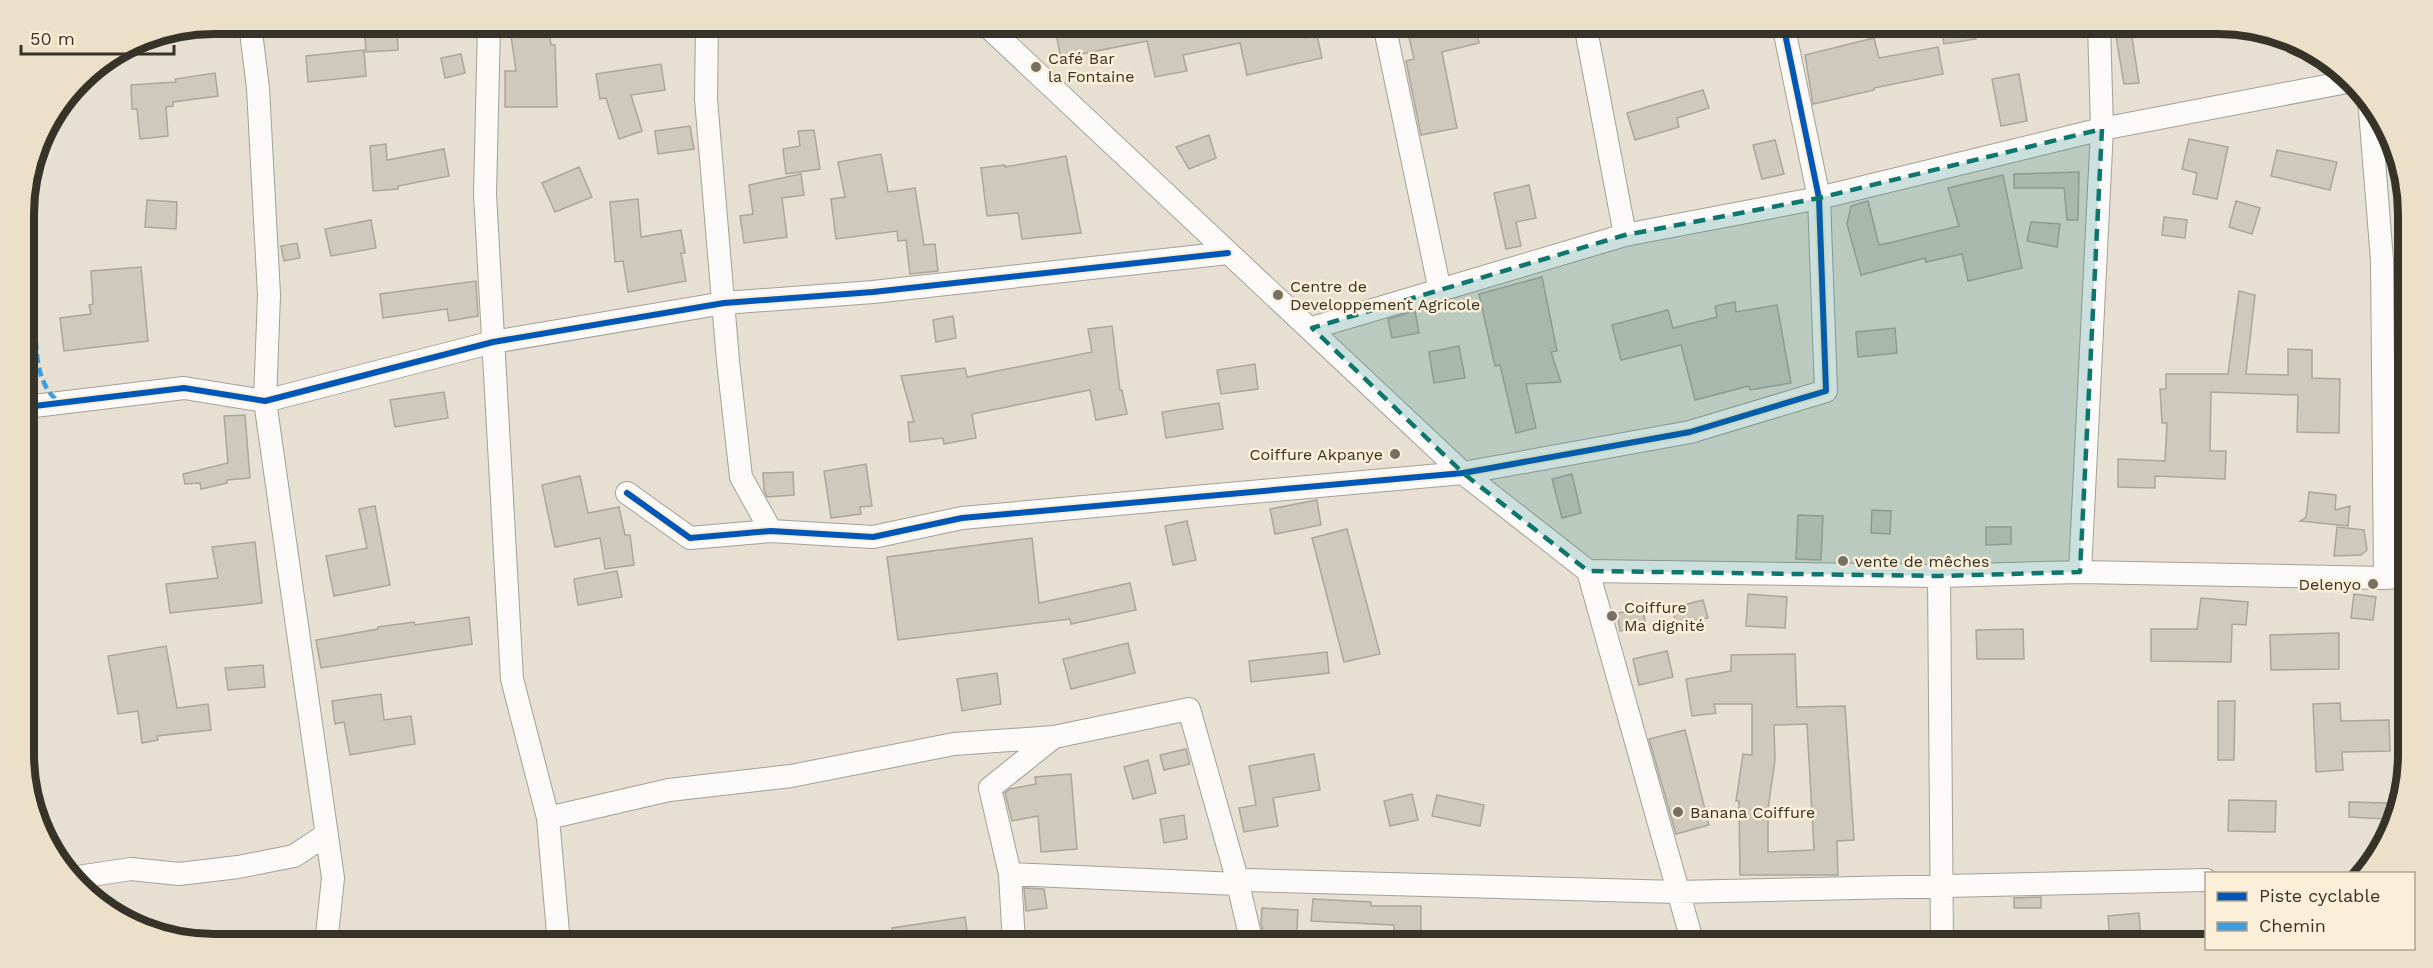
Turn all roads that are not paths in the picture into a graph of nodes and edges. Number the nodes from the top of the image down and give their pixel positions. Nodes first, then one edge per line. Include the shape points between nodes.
1 (251, 34) edge
2 (489, 34) edge
3 (707, 34) edge
4 (996, 34) edge
5 (1386, 34) edge
6 (1587, 34) edge
7 (1785, 34) edge
8 (2099, 34) edge
9 (2341, 83) edge
10 (2371, 119) edge
11 (2102, 129) junction
12 (1819, 198) junction
13 (1625, 235) junction
14 (1228, 253) junction
15 (1440, 291) junction
16 (724, 303) junction
17 (1312, 328) junction
18 (493, 342) junction
19 (265, 401) junction
20 (35, 406) edge
21 (1463, 473) junction
22 (627, 493) dead end
23 (771, 531) junction
24 (1588, 571) junction
25 (2080, 572) junction
26 (1939, 576) junction
27 (2398, 577) edge
28 (2385, 578) junction
29 (1054, 736) junction
30 (549, 818) junction
31 (327, 834) junction
32 (1010, 874) junction
33 (83, 876) edge
34 (2205, 880) edge
35 (1237, 884) junction
36 (1944, 887) junction
37 (1677, 892) junction
38 (1249, 933) edge
39 (1690, 933) edge
40 (1942, 933) edge
41 (327, 934) edge
42 (558, 934) edge
43 (1013, 934) edge

1 - 19 street via 258,88 269,295
2 - 18 street via 485,194
3 - 16 street via 706,99
4 - 14 street
5 - 15 street
6 - 13 street
7 - 12 street
8 - 11 street
9 - 11 street
10 - 28 street via 2382,260
11 - 12 street
11 - 25 street
12 - 13 street
12 - 21 street via 1826,391 1689,432
13 - 15 street
14 - 16 street via 873,292
14 - 17 street
15 - 17 street
16 - 18 street
16 - 23 street via 741,477
17 - 21 street
18 - 19 street
18 - 30 street via 513,679
19 - 20 street via 184,388
19 - 31 street
21 - 23 street via 962,518 873,537
21 - 24 street
22 - 23 street via 690,537
24 - 26 street
24 - 37 street
25 - 26 street
25 - 28 street
26 - 36 street
27 - 28 street
29 - 30 street via 954,744 791,776 669,790
29 - 32 street via 990,788
29 - 35 street via 1189,709
30 - 42 street
31 - 33 street via 294,856 238,867 179,874 131,869
31 - 41 street via 333,878
32 - 35 street
32 - 43 street
34 - 36 street
35 - 37 street via 1246,880
35 - 38 street
36 - 37 street
36 - 40 street
37 - 39 street

